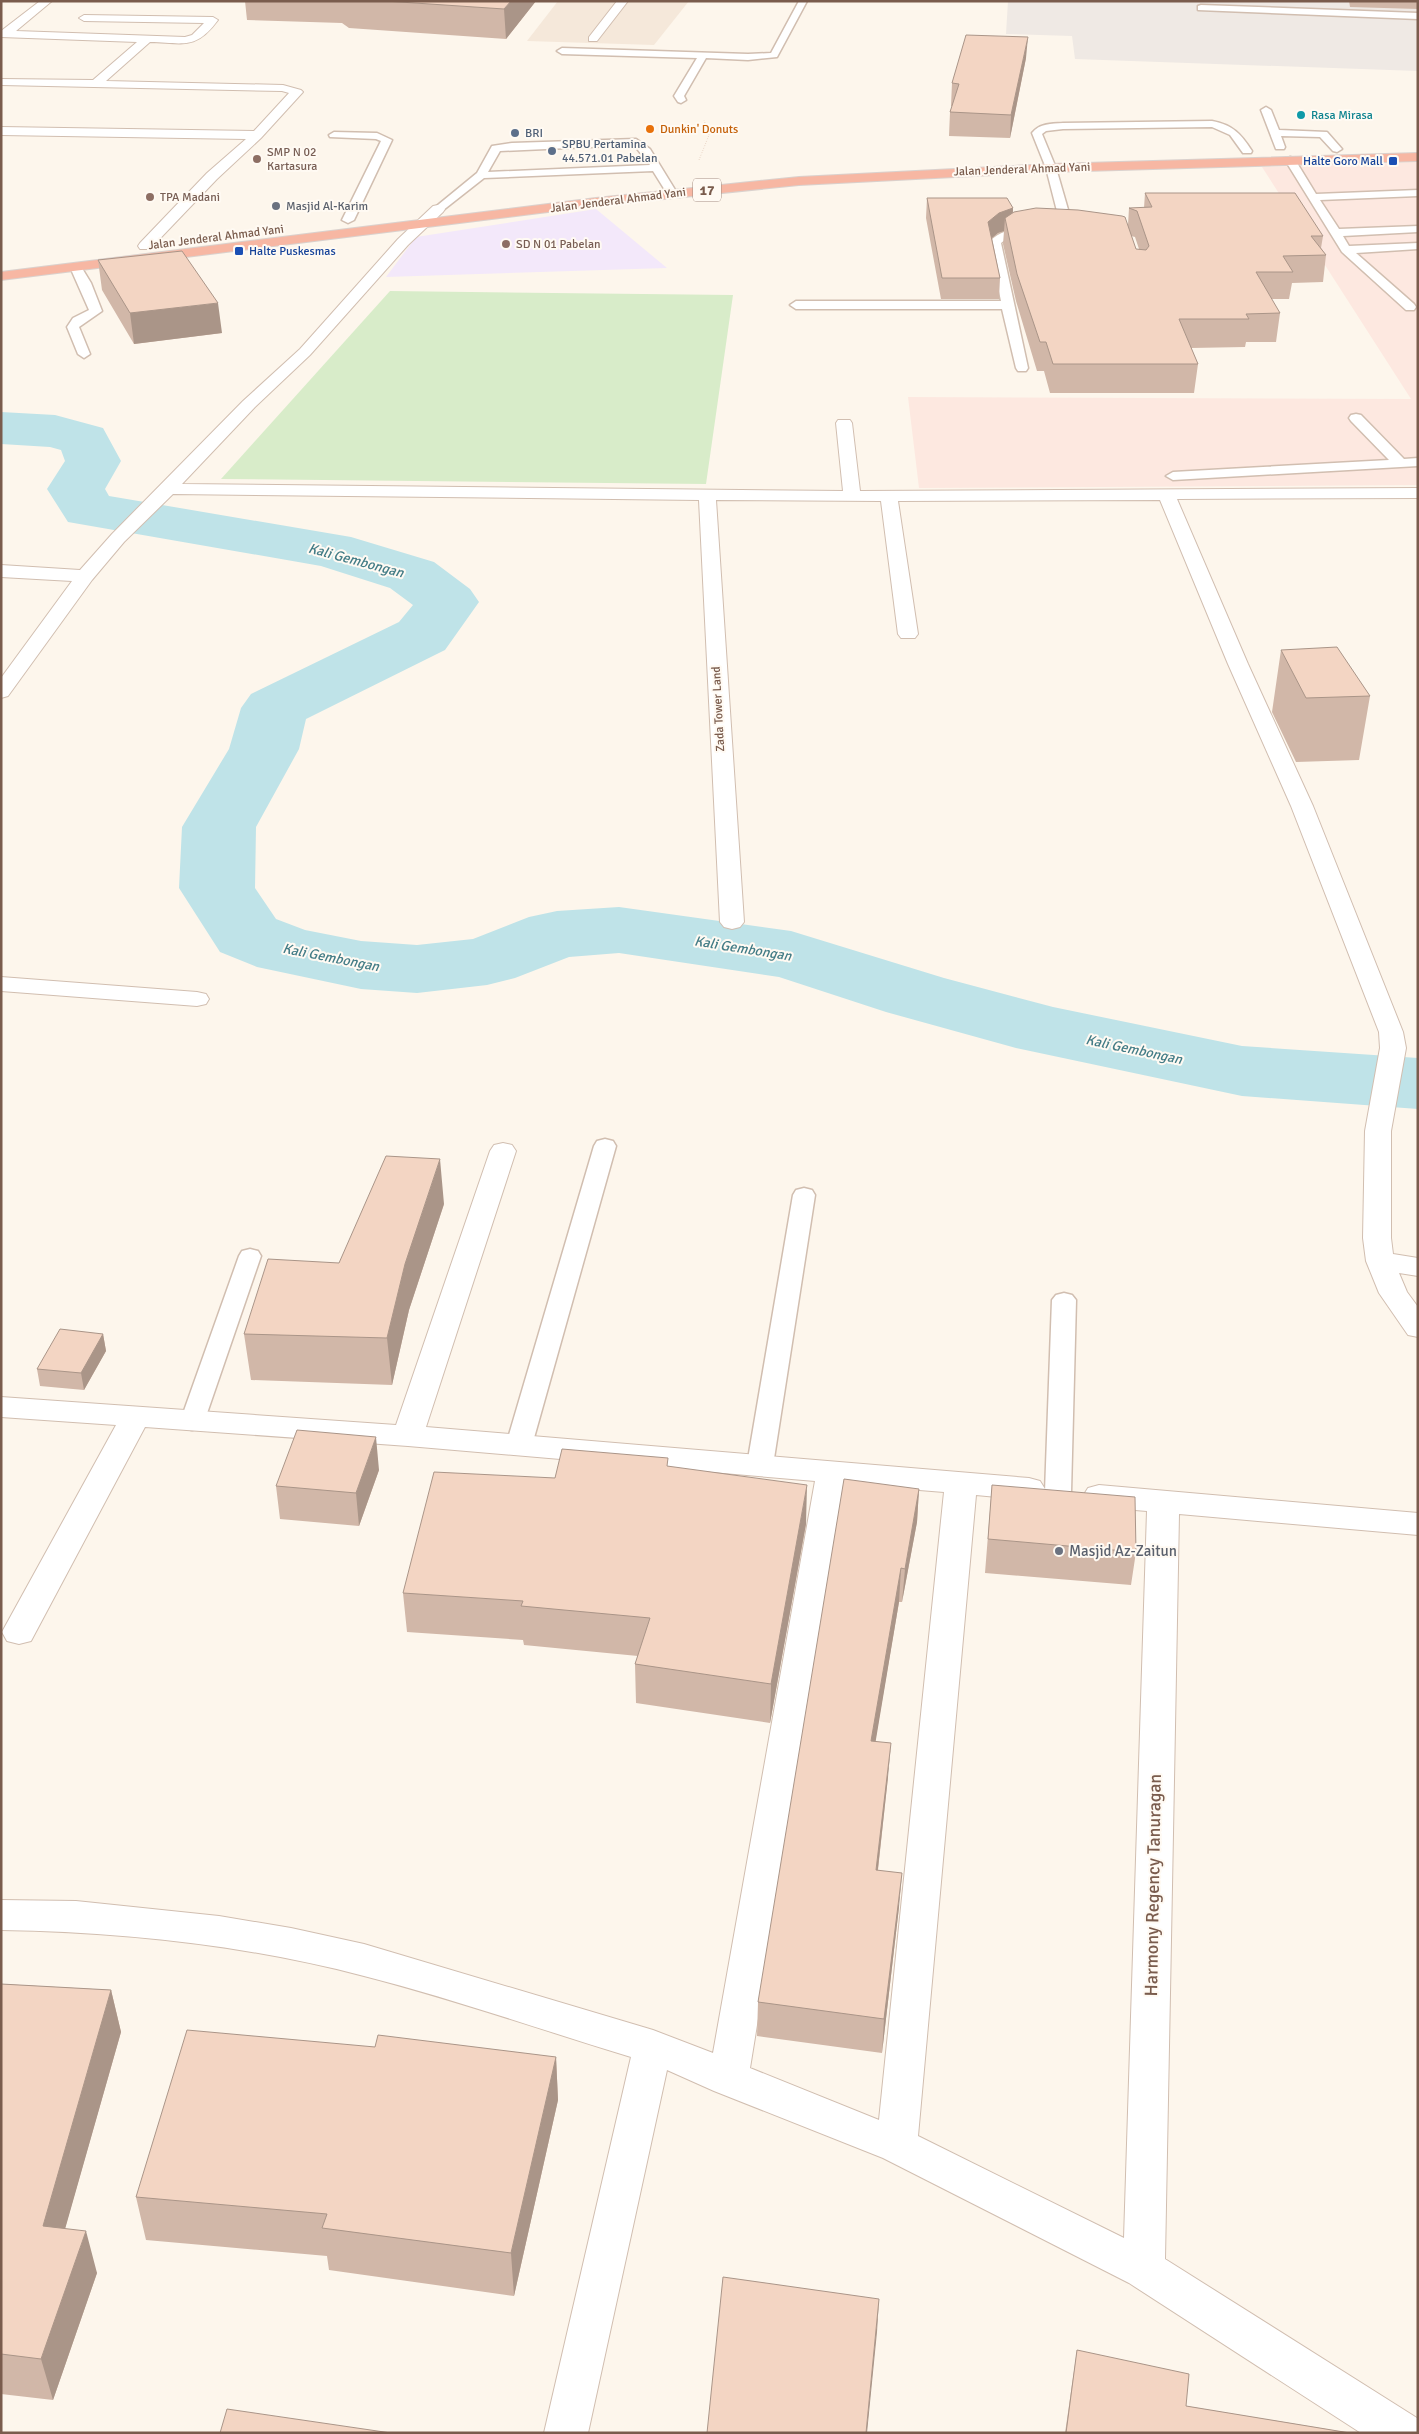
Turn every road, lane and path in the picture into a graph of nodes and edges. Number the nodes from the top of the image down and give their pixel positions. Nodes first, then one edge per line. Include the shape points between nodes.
1 (46, 1) edge
2 (623, 1) edge
3 (803, 1) edge
4 (98, 7) dead end
5 (1201, 8) dead end
6 (1418, 16) edge
7 (84, 18) junction
8 (3, 34) edge
9 (21, 34) junction
10 (60, 35) junction
11 (147, 39) junction
12 (593, 39) dead end
13 (8, 47) dead end
14 (562, 50) dead end
15 (702, 55) junction
16 (1, 82) edge
17 (96, 84) junction
18 (681, 100) joint
19 (1266, 110) dead end
20 (1, 131) edge
21 (1276, 133) junction
22 (257, 135) junction
23 (334, 135) dead end
24 (1418, 147) edge
25 (1337, 149) junction
26 (1247, 151) junction
27 (1286, 155) junction
28 (1418, 157) edge
29 (1049, 163) junction
30 (655, 168) junction
31 (481, 175) junction
32 (699, 180) junction
33 (668, 188) junction
34 (1418, 193) edge
35 (1314, 197) junction
36 (438, 209) junction
37 (348, 220) junction
38 (423, 223) junction
39 (1052, 227) junction
40 (1418, 229) edge
41 (1072, 231) edge
42 (1335, 233) junction
43 (145, 246) junction
44 (1418, 246) edge
45 (1346, 250) junction
46 (1, 263) edge
47 (76, 267) junction
48 (1, 276) edge
49 (796, 305) dead end
50 (1007, 305) junction
51 (1410, 307) dead end
52 (84, 354) dead end
53 (1022, 368) dead end
54 (1356, 418) dead end
55 (844, 423) dead end
56 (1418, 462) edge
57 (1400, 463) junction
58 (1170, 484) junction
59 (168, 489) junction
60 (1418, 493) edge
61 (707, 496) junction
62 (852, 496) junction
63 (889, 496) junction
64 (1, 571) edge
65 (85, 576) junction
66 (908, 634) dead end
67 (1, 692) edge
68 (732, 922) dead end
69 (1, 984) edge
70 (197, 999) dead end
71 (605, 1146) dead end
72 (504, 1151) dead end
73 (804, 1195) dead end
74 (250, 1256) dead end
75 (1380, 1261) junction
76 (1418, 1267) edge
77 (1064, 1300) dead end
78 (1418, 1328) edge
79 (1, 1407) edge
80 (135, 1418) junction
81 (192, 1422) junction
82 (408, 1436) junction
83 (519, 1445) junction
84 (760, 1465) junction
85 (832, 1471) junction
86 (961, 1483) junction
87 (1058, 1492) junction
88 (1163, 1502) junction
89 (1418, 1524) edge
90 (19, 1632) dead end
91 (1, 1915) edge
92 (653, 2047) junction
93 (728, 2079) junction
94 (897, 2145) junction
95 (1144, 2269) junction
96 (566, 2433) edge
97 (1401, 2433) edge

1 - 8 street
2 - 12 street
3 - 15 lane via 774,55 748,58
4 - 7 street
5 - 6 lane
7 - 10 street
7 - 11 street via 214,20 192,39
8 - 9 street
9 - 10 street
9 - 13 street
10 - 11 street
11 - 17 street
14 - 15 lane
15 - 18 lane via 679,96
16 - 17 street
17 - 22 street via 283,88 297,92
18 - 32 path via 708,126 709,137 695,166
19 - 21 lane
20 - 22 street
21 - 25 lane via 1323,134
21 - 27 lane
22 - 43 street via 212,176
23 - 37 lane via 377,136 387,140
24 - 25 highway, Jalan Jenderal Ahmad Yani / 17
25 - 27 highway, Jalan Jenderal Ahmad Yani / 17
26 - 27 highway, Jalan Jenderal Ahmad Yani / 17
26 - 29 highway, Jalan Jenderal Ahmad Yani / 17
26 - 29 lane via 1226,126 1063,126 1044,128 1037,133
27 - 28 highway, Jalan Jenderal Ahmad Yani / 17
27 - 29 highway, Jalan Jenderal Ahmad Yani / 17
27 - 35 lane
29 - 32 highway, Jalan Jenderal Ahmad Yani / 17 via 787,171
29 - 33 highway, Jalan Jenderal Ahmad Yani / 17
29 - 39 lane via 1065,220
30 - 31 lane
30 - 31 lane via 643,145 636,142 512,146 492,151
30 - 33 lane
31 - 36 lane
32 - 33 highway, Jalan Jenderal Ahmad Yani / 17
33 - 36 highway, Jalan Jenderal Ahmad Yani / 17
33 - 38 highway, Jalan Jenderal Ahmad Yani / 17
34 - 35 lane
35 - 42 lane via 1327,210
36 - 37 highway, Jalan Jenderal Ahmad Yani / 17
36 - 38 street
37 - 43 highway, Jalan Jenderal Ahmad Yani / 17
38 - 47 highway, Jalan Jenderal Ahmad Yani / 17
38 - 59 street via 305,352 249,404
39 - 41 lane
39 - 50 lane via 998,237 996,242
40 - 42 lane
42 - 45 lane
43 - 46 highway, Jalan Jenderal Ahmad Yani / 17
44 - 45 lane
45 - 51 lane
47 - 48 highway, Jalan Jenderal Ahmad Yani / 17
47 - 52 lane via 96,311 77,321 73,327
49 - 50 lane
50 - 53 lane
54 - 57 lane
55 - 62 street
56 - 57 lane
57 - 58 lane
58 - 60 street
58 - 63 street
58 - 75 street via 1238,664 1302,806 1391,1032 1393,1048 1378,1130 1377,1238
59 - 61 street
59 - 65 street
61 - 62 street
61 - 68 street, Zada Tower Land
62 - 63 street
63 - 66 street
64 - 65 street
65 - 67 street
69 - 70 street
71 - 83 lane
72 - 82 street
73 - 84 lane
74 - 81 lane
75 - 76 street
75 - 78 street via 1393,1293
77 - 87 lane
79 - 80 street
80 - 81 street
80 - 90 street
81 - 82 street
82 - 83 street
83 - 84 street
84 - 85 street
85 - 86 street
85 - 93 street
86 - 87 street
86 - 94 street
87 - 88 street
88 - 89 street
88 - 95 street, Harmony Regency Tanuragan
91 - 92 street via 76,1916 219,1931 291,1944 364,1960
92 - 93 street
92 - 96 street
93 - 94 street
94 - 95 street
95 - 97 street

